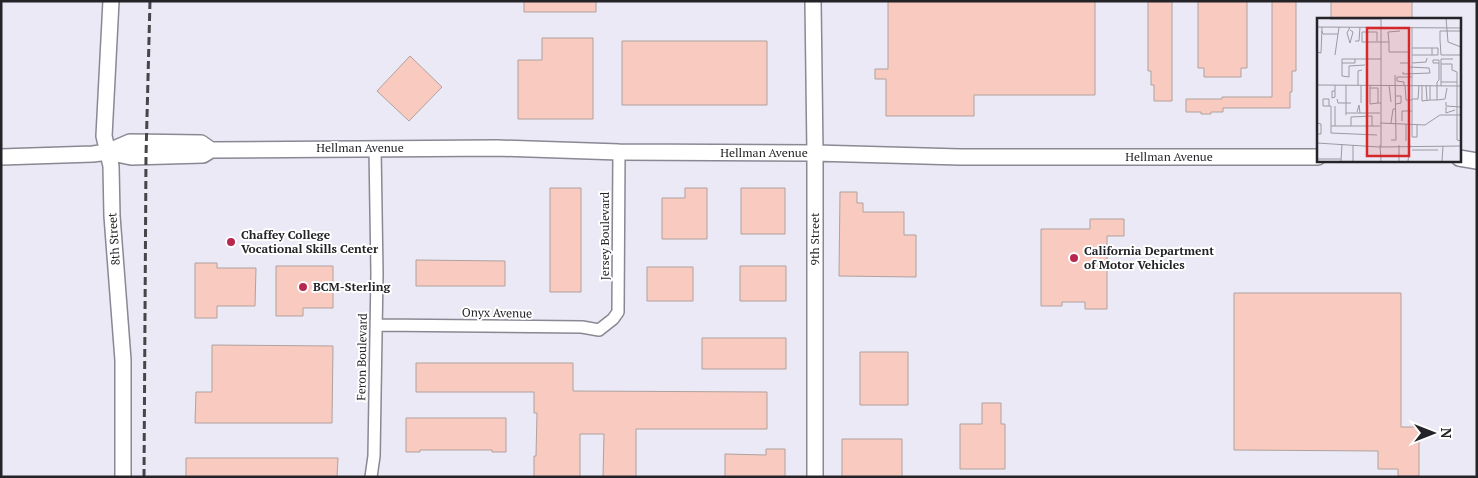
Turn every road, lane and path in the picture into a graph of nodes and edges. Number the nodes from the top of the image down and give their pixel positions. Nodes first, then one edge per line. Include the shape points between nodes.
1 (111, 1) edge
2 (814, 1) edge
3 (375, 148) junction
4 (107, 152) junction
5 (619, 152) junction
6 (815, 153) junction
7 (1, 157) edge
8 (1317, 157) edge
9 (1460, 158) edge
10 (1477, 161) edge
11 (614, 319) joint
12 (376, 324) junction
13 (122, 477) edge
14 (371, 477) edge
15 (815, 477) edge

1 - 4 street, 8th Street via 104,136
2 - 6 street, 9th Street
3 - 4 street, Hellman Avenue via 211,150 201,142 130,142
3 - 5 street, Hellman Avenue
3 - 12 street, Feron Boulevard
4 - 7 street, Hellman Avenue
4 - 13 street, 8th Street via 112,166 112,216 123,360
5 - 6 street, Hellman Avenue
5 - 11 street, Jersey Boulevard via 619,292 618,312
6 - 8 street, Hellman Avenue via 960,157
6 - 15 street, 9th Street
9 - 10 street
11 - 12 street, Onyx Avenue via 599,330 582,327
12 - 14 street, Feron Boulevard

